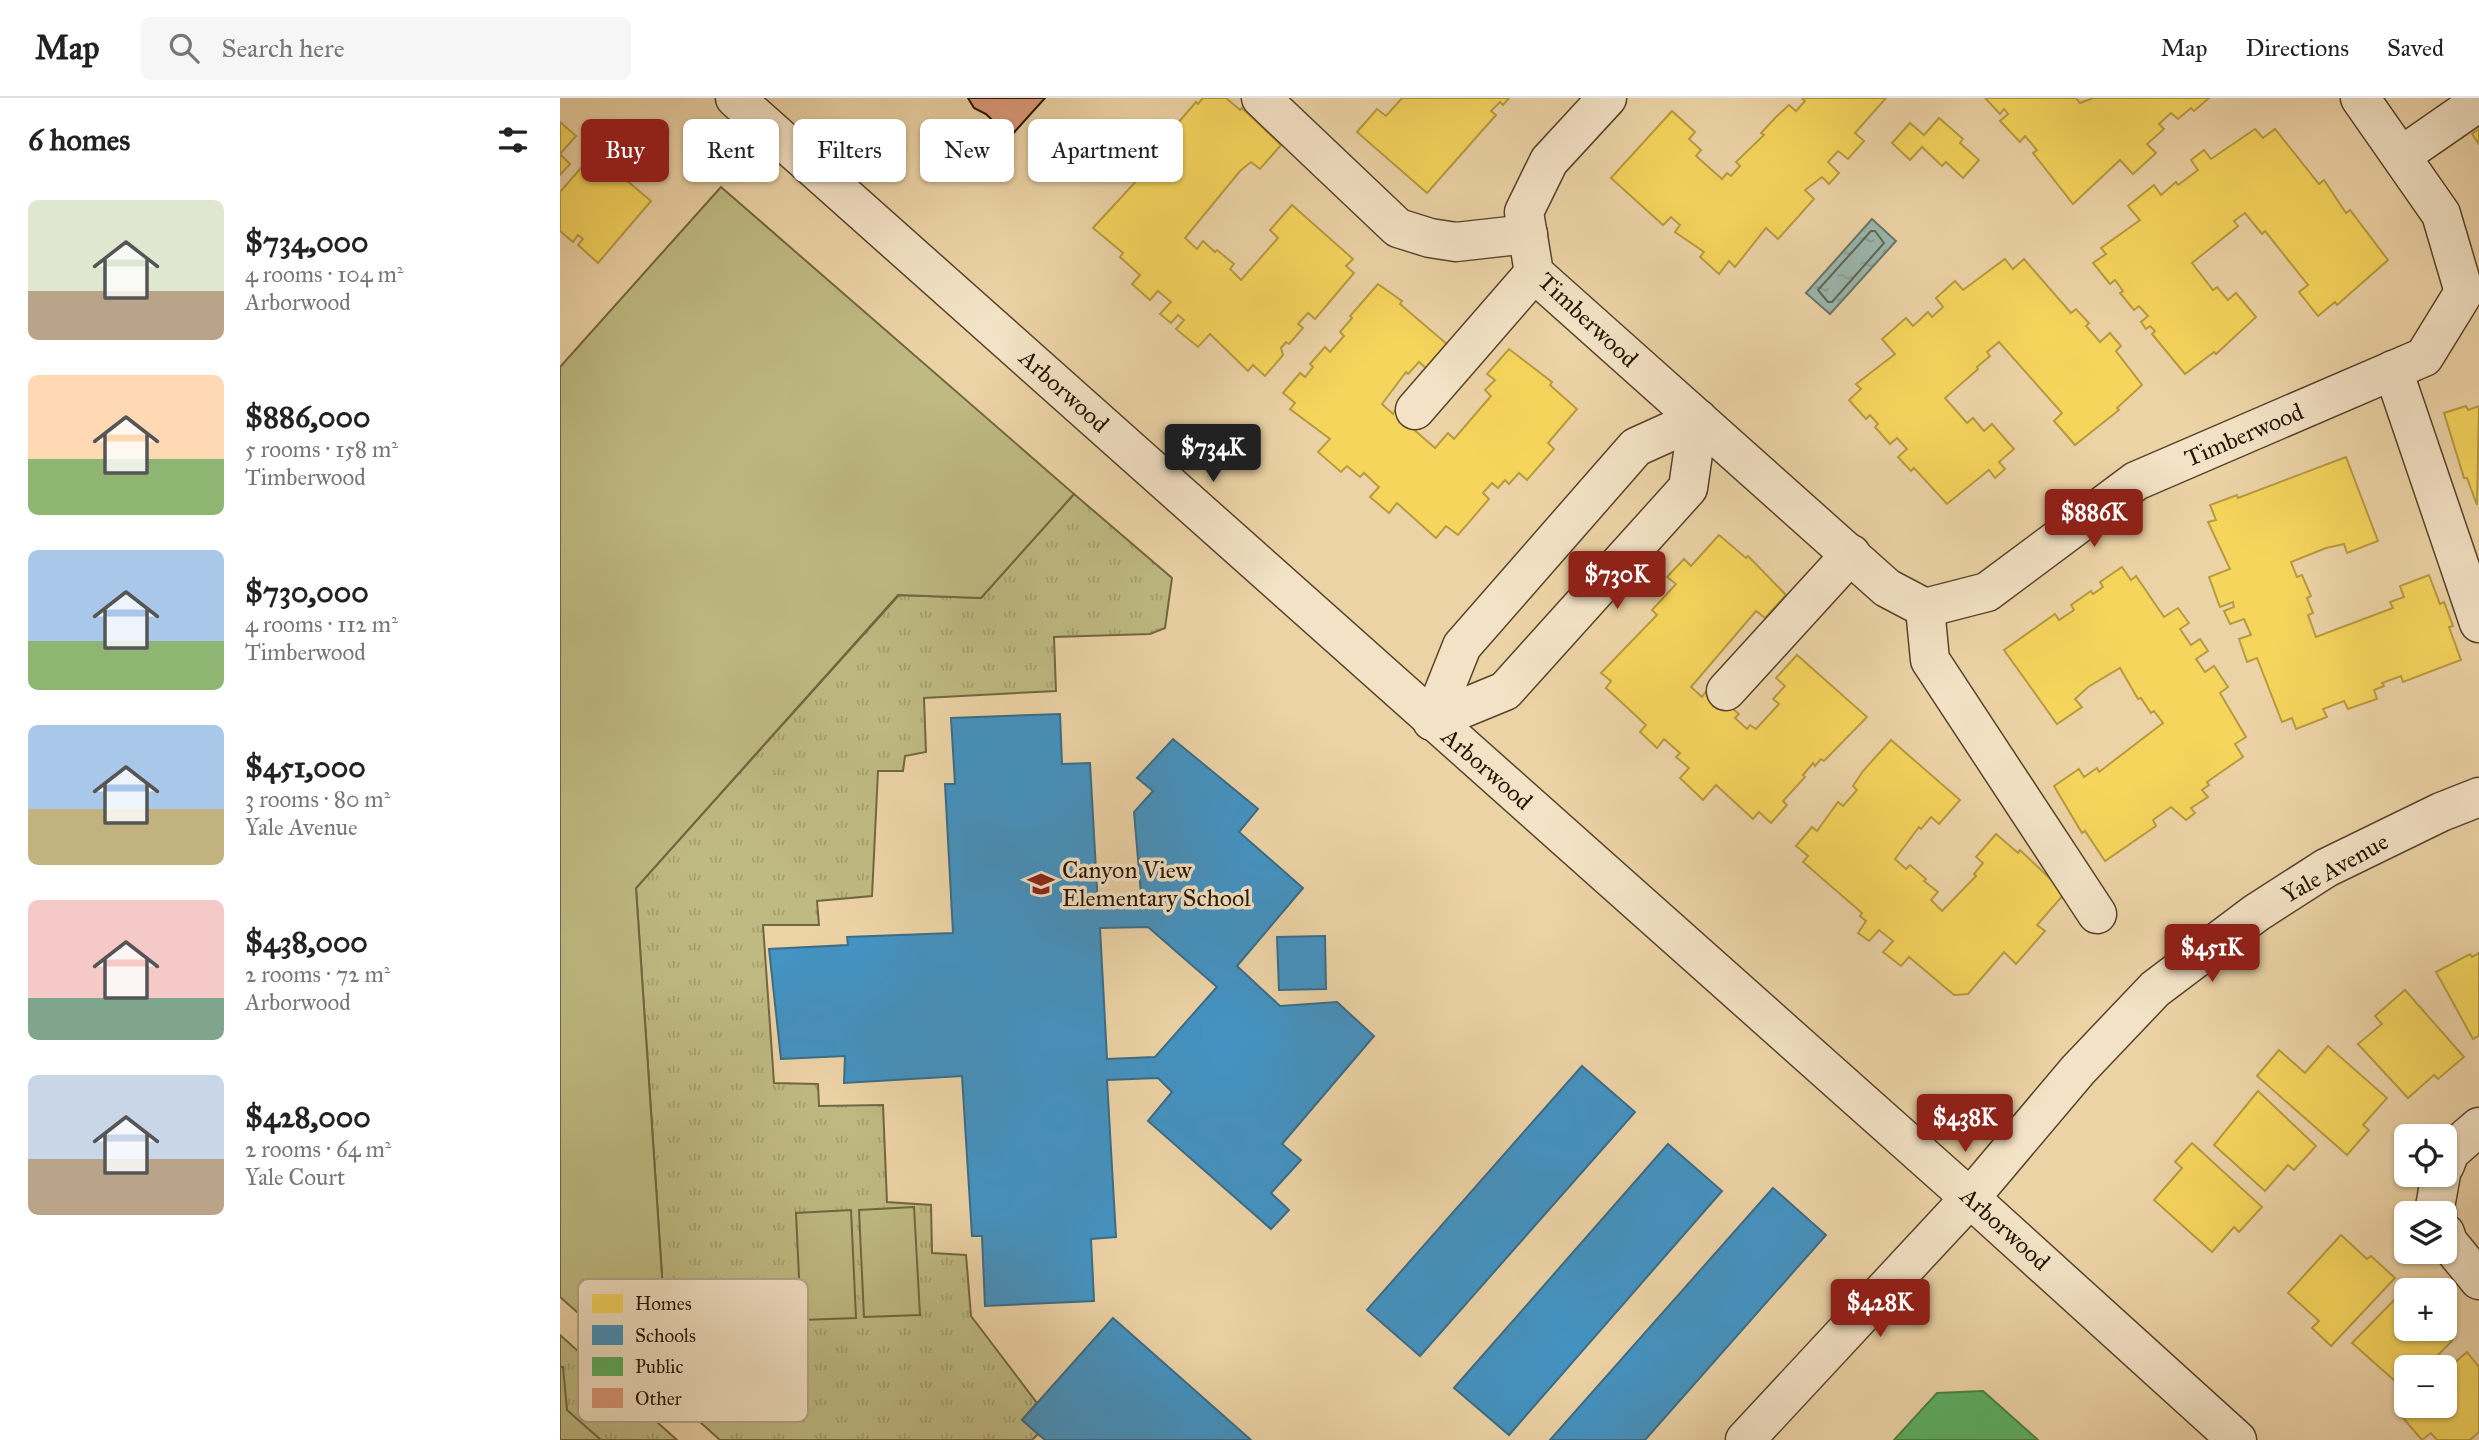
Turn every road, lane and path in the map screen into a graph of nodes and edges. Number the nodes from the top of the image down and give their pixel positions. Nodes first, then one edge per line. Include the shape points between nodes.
1 (735, 98) edge
2 (1261, 98) edge
3 (1606, 98) edge
4 (2360, 98) edge
5 (2479, 102) edge
6 (2401, 156) junction
7 (1528, 234) junction
8 (1534, 274) junction
9 (2466, 313) edge
10 (2393, 370) junction
11 (1415, 410) dead end
12 (1698, 419) junction
13 (1851, 554) junction
14 (1925, 608) junction
15 (2479, 623) edge
16 (1726, 691) dead end
17 (1432, 720) junction
18 (2479, 797) edge
19 (2096, 914) dead end
20 (2479, 1127) edge
21 (2457, 1146) edge
22 (1970, 1198) junction
23 (2457, 1253) edge
24 (2479, 1280) edge
25 (1745, 1440) edge
26 (2237, 1440) edge

1 - 17 street, Arborwood
2 - 7 street via 1398,228 1456,242
3 - 7 street, Timberwood via 1549,161 1524,212
4 - 6 street, Timberwood
5 - 6 street
6 - 9 street, Timberwood via 2441,214
7 - 8 street, Timberwood
8 - 11 street
8 - 12 street, Timberwood
9 - 10 street, Timberwood via 2424,357
10 - 14 street, Timberwood via 2136,481 1987,592
10 - 15 street
12 - 13 street, Timberwood
12 - 17 street via 1636,447 1462,646
12 - 17 street via 1688,488 1505,691
13 - 14 street, Timberwood via 1887,589
13 - 16 street
14 - 19 street via 1930,660
17 - 22 street, Arborwood
18 - 22 street, Yale Avenue via 2326,868 2256,913 2155,989 2078,1070
20 - 21 street
22 - 25 street, Yale Avenue
22 - 26 street, Arborwood
23 - 24 street

